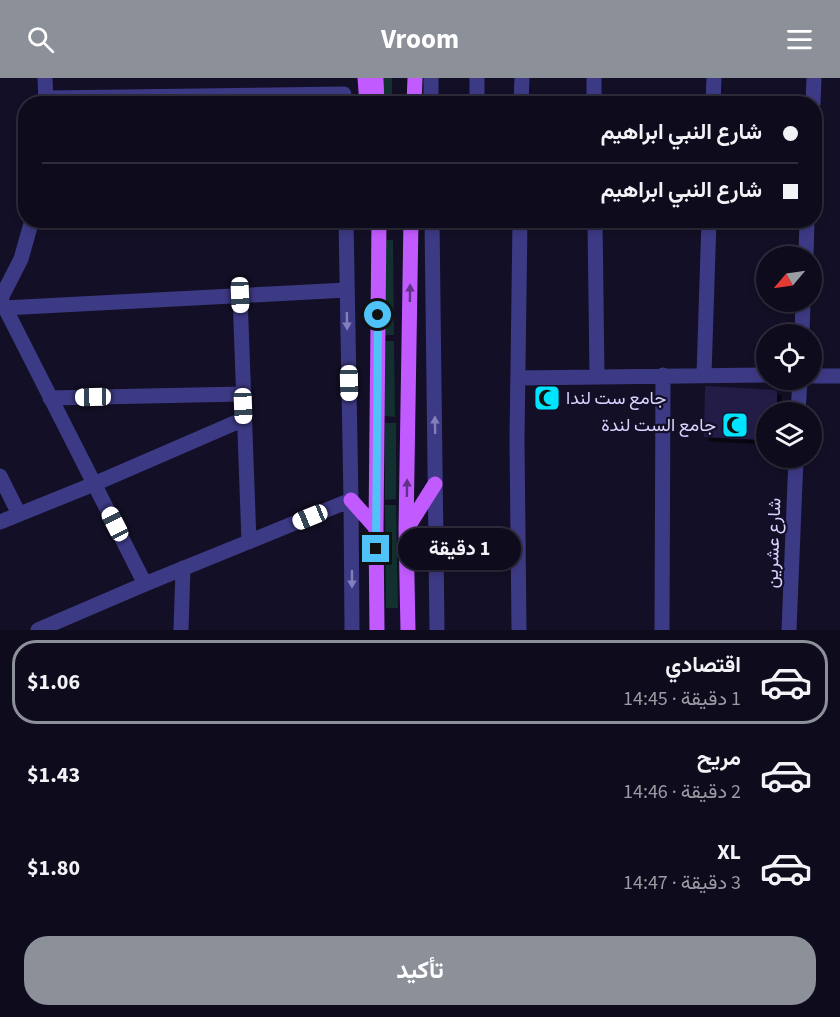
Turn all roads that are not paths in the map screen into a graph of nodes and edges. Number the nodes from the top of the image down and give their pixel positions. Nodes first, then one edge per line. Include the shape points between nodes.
1 (45, 78) edge
2 (343, 78) edge
3 (365, 78) edge
4 (376, 78) edge
5 (407, 78) edge
6 (416, 78) edge
7 (431, 78) edge
8 (477, 78) edge
9 (522, 78) edge
10 (594, 78) edge
11 (714, 78) edge
12 (814, 78) edge
13 (46, 96) edge
14 (344, 96) edge
15 (366, 96) edge
16 (377, 96) edge
17 (408, 96) edge
18 (415, 96) edge
19 (431, 96) edge
20 (477, 96) edge
21 (521, 96) edge
22 (594, 96) edge
23 (713, 96) edge
24 (813, 96) edge
25 (30, 228) edge
26 (345, 228) edge
27 (379, 228) edge
28 (411, 228) edge
29 (432, 228) edge
30 (520, 228) edge
31 (595, 228) edge
32 (709, 228) edge
33 (807, 228) edge
34 (806, 246) edge
35 (346, 290) junction
36 (240, 295) junction
37 (2, 303) edge
38 (663, 375) junction
39 (704, 375) junction
40 (756, 375) edge
41 (597, 376) junction
42 (822, 376) edge
43 (840, 376) edge
44 (518, 378) junction
45 (243, 394) junction
46 (50, 398) junction
47 (244, 418) junction
48 (796, 468) edge
49 (0, 476) edge
50 (94, 484) junction
51 (435, 484) junction
52 (351, 500) junction
53 (19, 514) junction
54 (0, 522) edge
55 (376, 528) junction
56 (406, 530) junction
57 (249, 542) junction
58 (183, 568) junction
59 (145, 584) junction
60 (44, 629) edge
61 (182, 630) edge
62 (352, 630) edge
63 (376, 630) edge
64 (408, 630) edge
65 (437, 630) edge
66 (519, 630) edge
67 (662, 630) edge
68 (789, 630) edge

1 - 13 street
2 - 14 street
3 - 15 main road
4 - 16 main road
5 - 17 main road
6 - 18 main road
7 - 19 street
8 - 20 street
9 - 21 street
10 - 22 street
11 - 23 street
12 - 24 street
25 - 37 street
26 - 35 street
27 - 55 main road
56 -> 28 main road
51 -> 29 street
30 - 44 street
31 - 41 street
32 - 39 street
33 - 34 street
35 - 36 street
35 -> 52 street
36 - 37 street
36 - 45 street
37 - 46 street
38 - 39 street
38 - 41 street
38 - 67 street
39 - 40 street
41 - 44 street
42 - 43 street
44 - 66 street
45 - 46 street
45 - 47 street
46 - 50 street
47 - 50 street
47 - 57 street
48 - 68 street, شارع عشرين
49 - 53 street
50 - 53 street
50 - 59 street
51 - 56 main road
51 - 65 street
52 - 55 main road
52 - 57 street
52 -> 62 street
53 - 54 street
55 - 63 main road
56 - 64 main road
57 - 58 street
58 - 59 street
58 - 61 street
59 - 60 street

